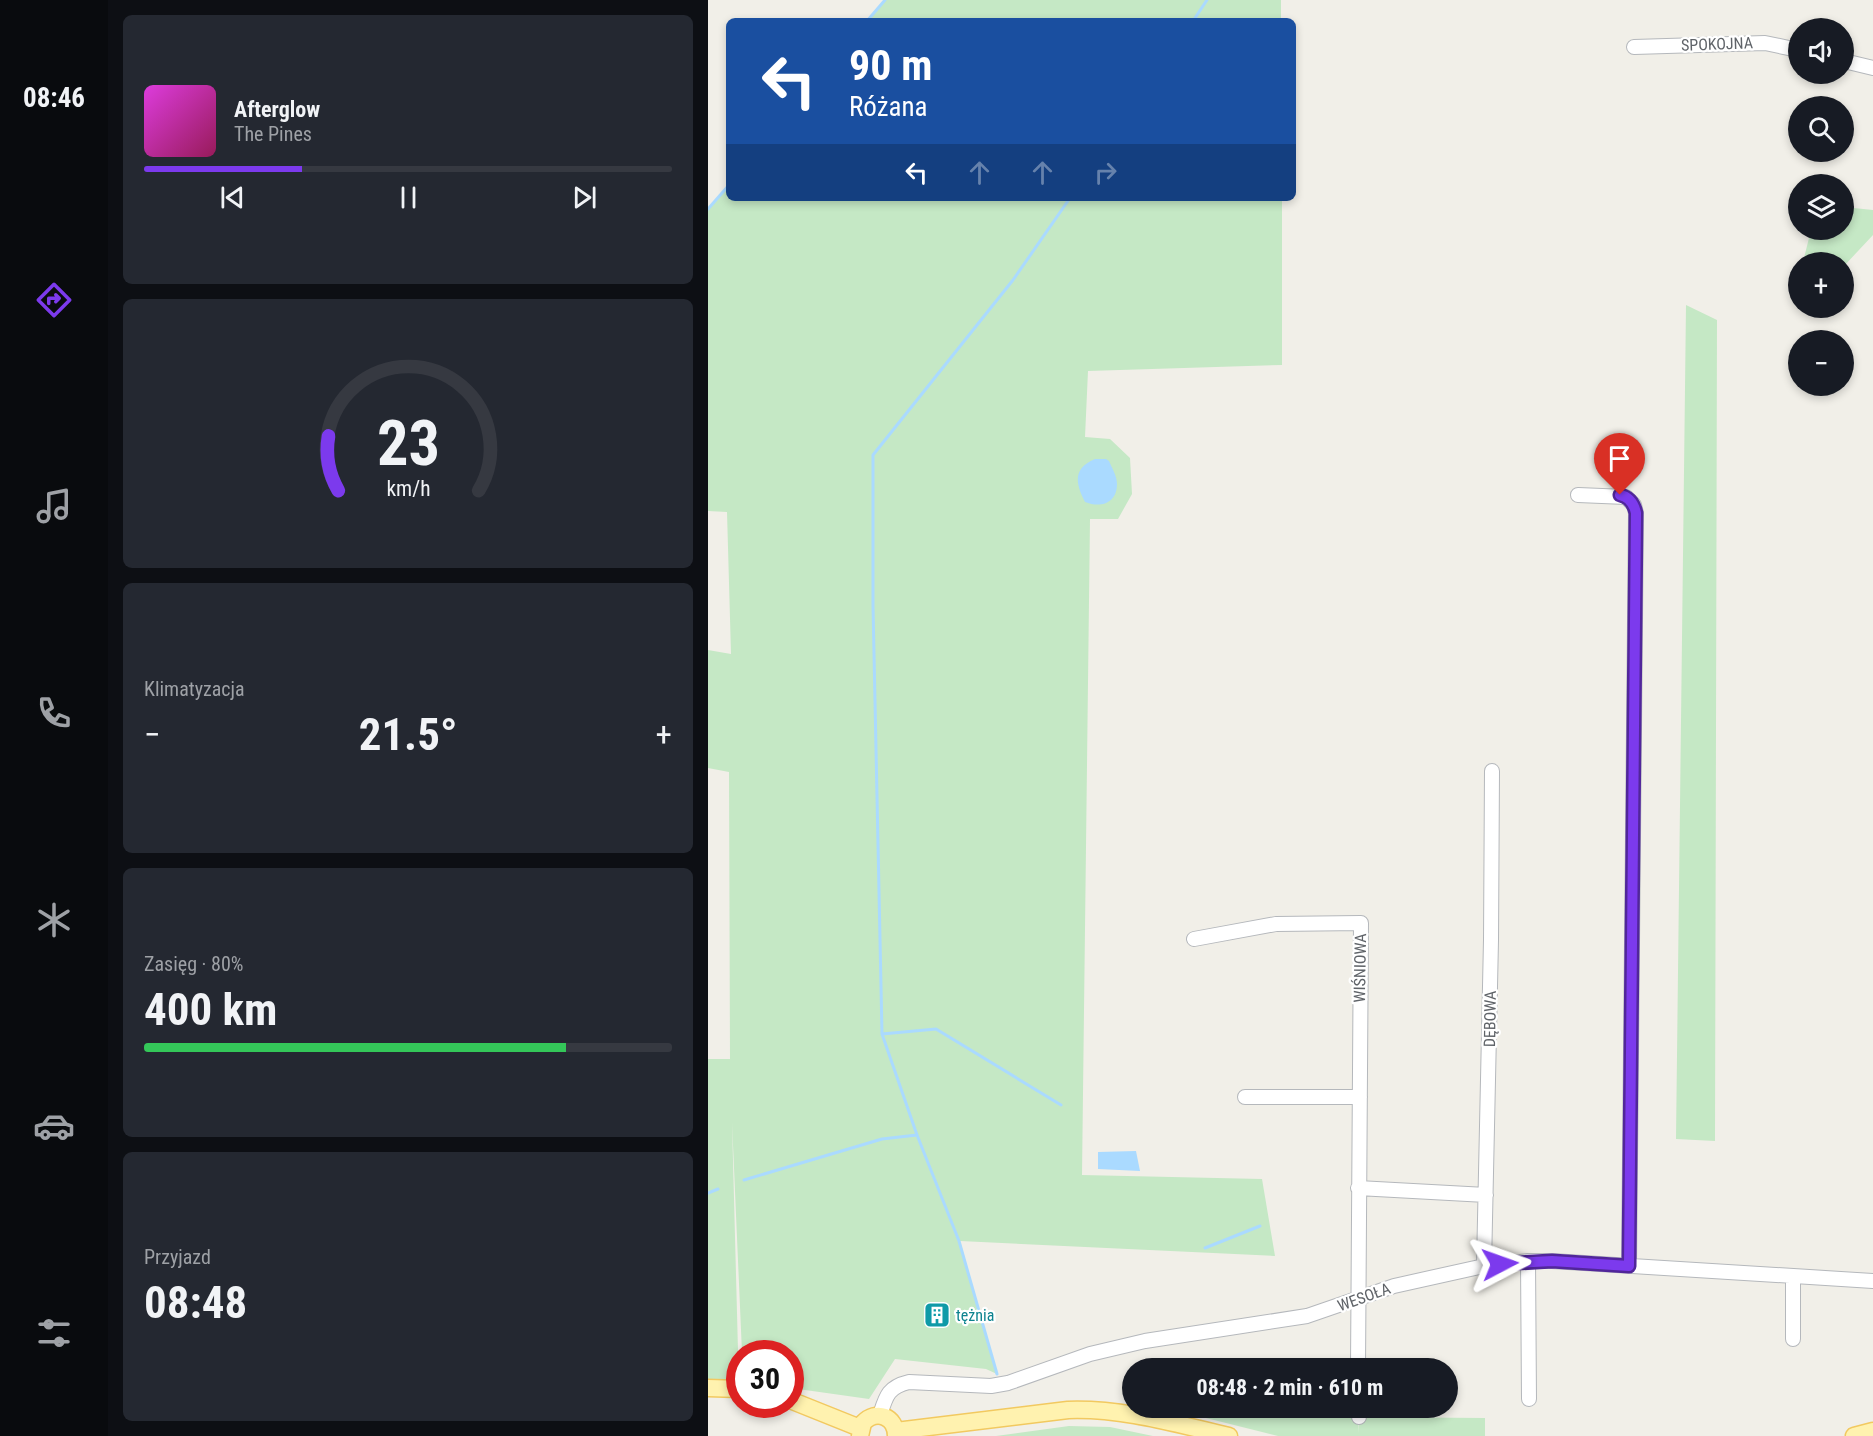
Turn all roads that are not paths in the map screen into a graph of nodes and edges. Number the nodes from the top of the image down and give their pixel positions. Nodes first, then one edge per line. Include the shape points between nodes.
1 (1634, 47) dead end
2 (1788, 48) edge
3 (1854, 63) edge
4 (1873, 68) edge
5 (1578, 495) dead end
6 (1492, 771) dead end
7 (1194, 939) dead end
8 (1245, 1097) dead end
9 (1360, 1097) junction
10 (1358, 1188) junction
11 (1486, 1196) junction
12 (1528, 1261) junction
13 (1484, 1266) junction
14 (1629, 1266) junction
15 (1793, 1277) junction
16 (1873, 1281) edge
17 (1357, 1299) junction
18 (1793, 1339) dead end
19 (1358, 1358) edge
20 (708, 1388) edge
21 (726, 1389) edge
22 (1529, 1400) dead end
23 (804, 1406) edge
24 (880, 1415) junction
25 (1873, 1431) edge
26 (860, 1432) edge
27 (896, 1433) edge
28 (1229, 1436) edge
29 (1854, 1436) edge

1 - 2 street, SPOKOJNA via 1765,43
3 - 4 street
5 - 14 street via 1626,496 1636,513
6 - 11 street, DĘBOWA
7 - 9 street, WIŚNIOWA via 1276,924 1360,923
8 - 9 street
9 - 10 street, WIŚNIOWA
10 - 11 street
10 - 17 street, WIŚNIOWA
11 - 13 street, DĘBOWA
12 - 13 street, WESOŁA
12 - 14 street, WESOŁA
12 - 22 street
13 - 17 street, WESOŁA via 1394,1286
14 - 15 street, WESOŁA
15 - 16 street, WESOŁA
15 - 18 street
17 - 19 street, WIŚNIOWA
17 - 24 street, WESOŁA via 1307,1316 1145,1341 1090,1354 1008,1383 898,1384 885,1398
20 - 21 main road
23 - 26 main road
24 - 26 main road via 866,1419
24 - 27 main road via 891,1420
25 - 29 main road
27 - 28 main road via 1088,1409 1133,1414

